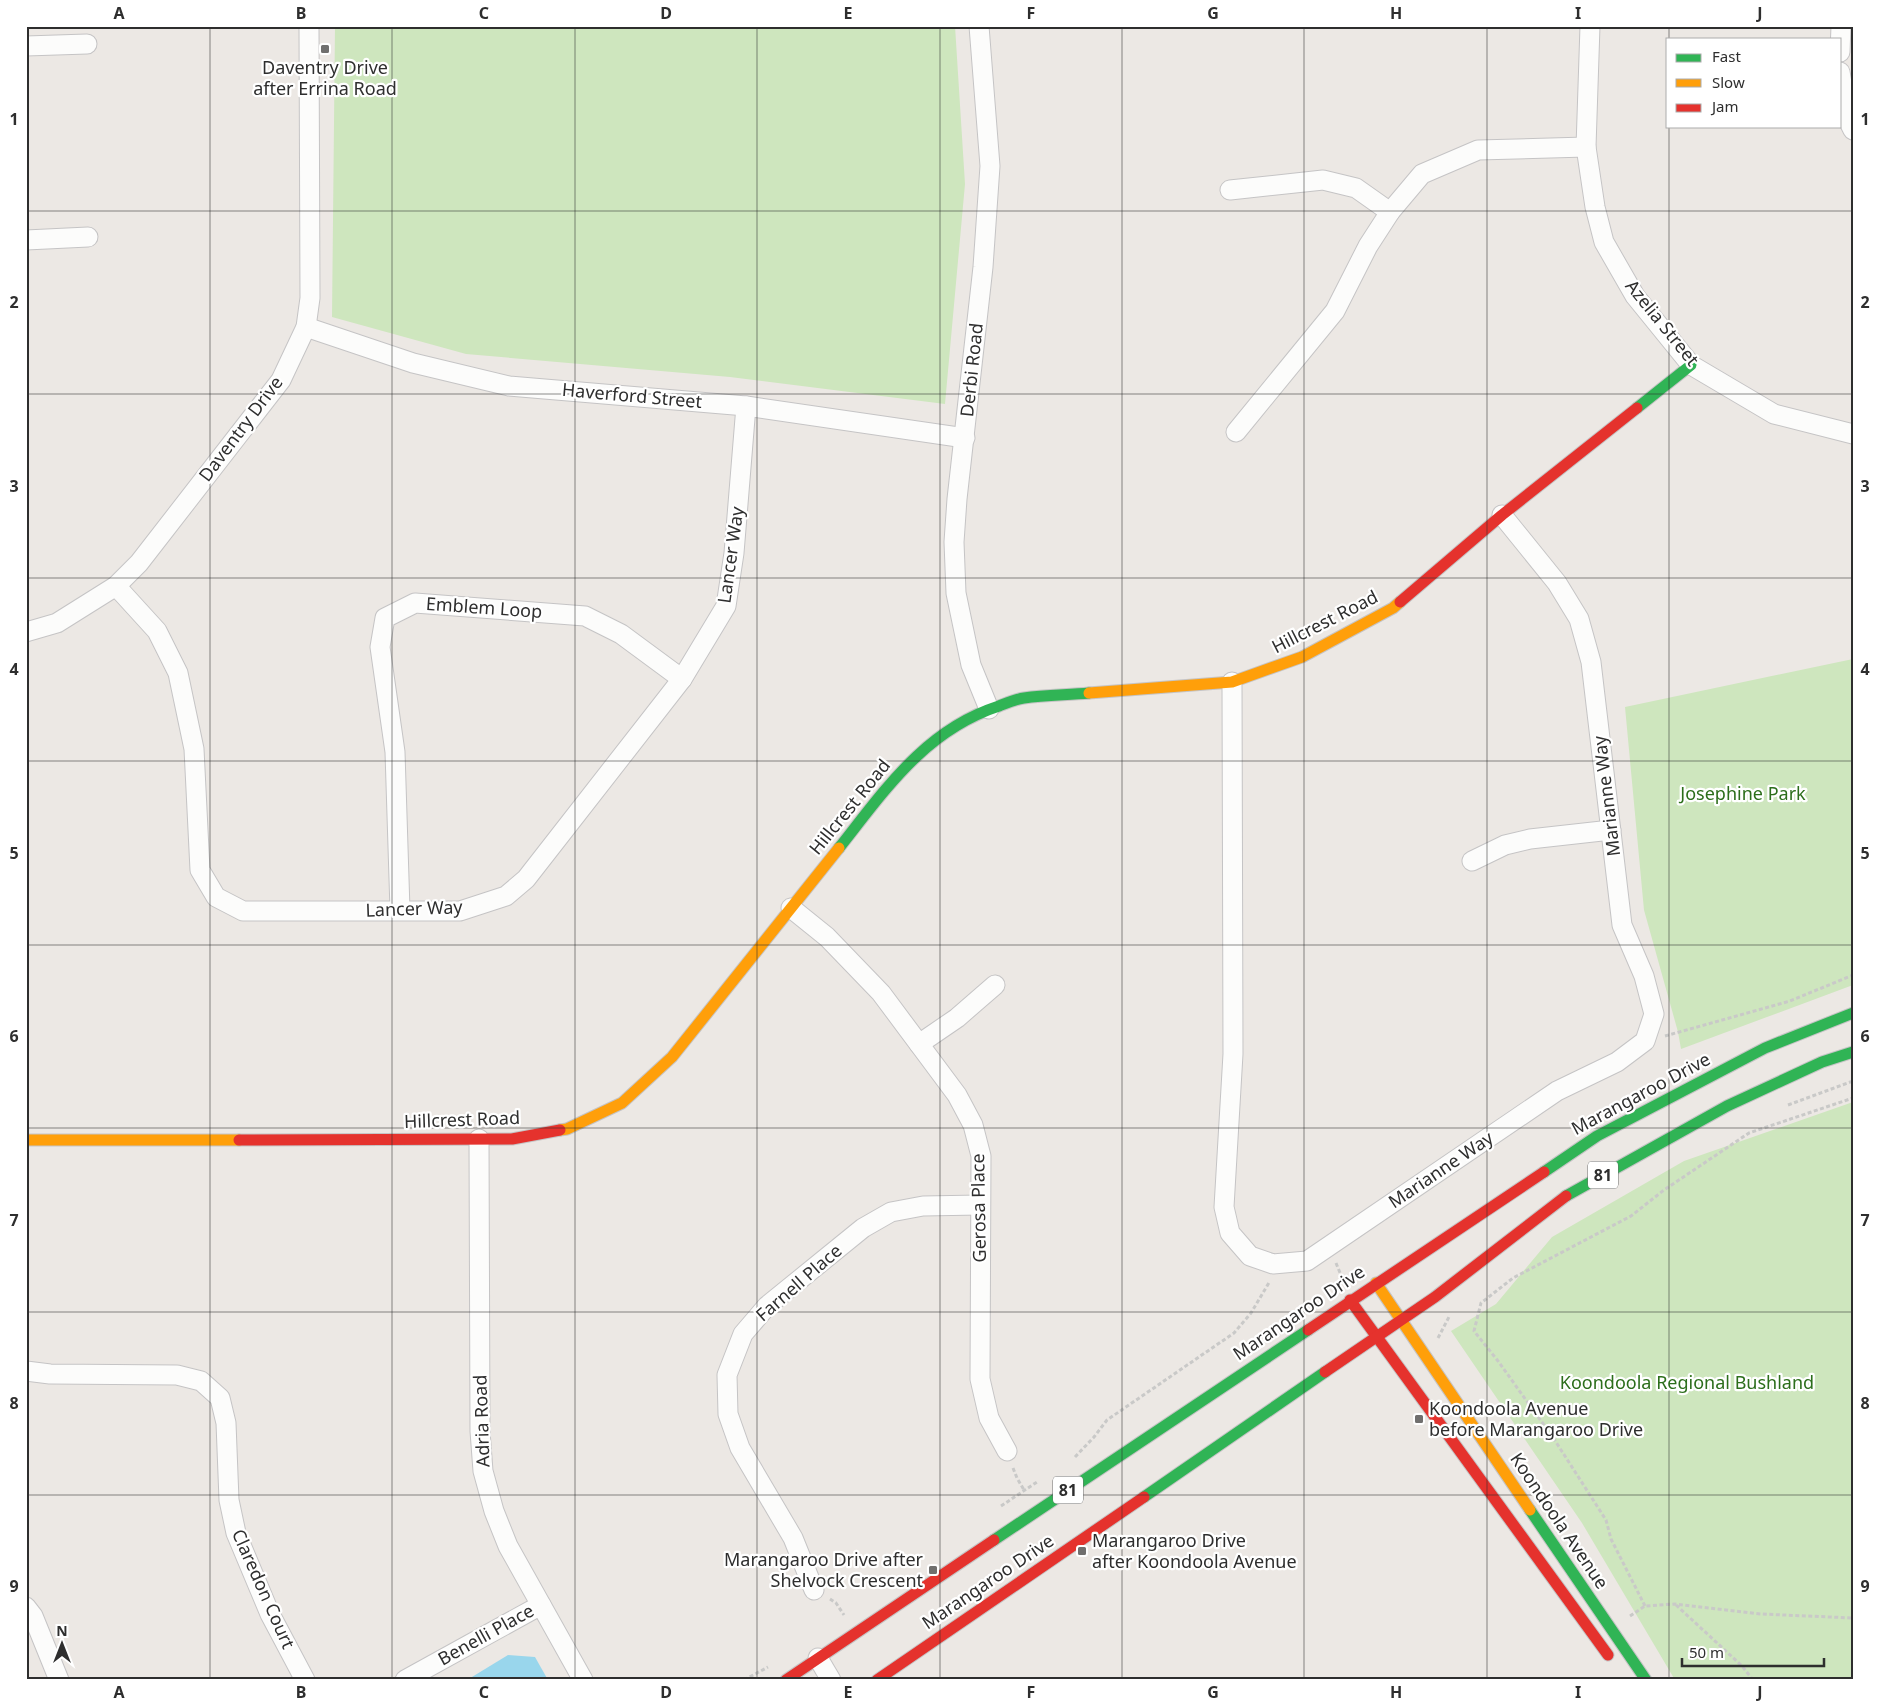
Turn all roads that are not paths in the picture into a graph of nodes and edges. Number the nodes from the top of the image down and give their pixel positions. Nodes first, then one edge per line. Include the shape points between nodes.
1 (309, 26) edge
2 (978, 26) edge
3 (1590, 26) edge
4 (87, 44) dead end
5 (26, 46) edge
6 (1842, 83) edge
7 (1853, 130) edge
8 (1586, 147) junction
9 (1230, 190) dead end
10 (1390, 212) junction
11 (88, 237) dead end
12 (26, 240) edge
13 (306, 327) junction
14 (1691, 365) junction
15 (746, 406) junction
16 (1236, 432) dead end
17 (1853, 434) edge
18 (965, 438) junction
19 (1502, 516) junction
20 (116, 586) junction
21 (26, 632) edge
22 (682, 678) junction
23 (1232, 682) junction
24 (989, 709) junction
25 (1611, 830) junction
26 (1472, 861) dead end
27 (791, 908) junction
28 (400, 910) junction
29 (995, 985) dead end
30 (1853, 1014) edge
31 (919, 1044) junction
32 (1853, 1052) edge
33 (479, 1139) junction
34 (26, 1140) edge
35 (980, 1205) junction
36 (1376, 1282) junction
37 (1350, 1300) junction
38 (1401, 1320) junction
39 (1376, 1336) junction
40 (26, 1371) edge
41 (1007, 1451) road end
42 (814, 1590) road end
43 (541, 1604) junction
44 (26, 1607) edge
45 (818, 1658) junction
46 (1616, 1666) dead end
47 (796, 1677) edge
48 (60, 1680) edge
49 (305, 1680) edge
50 (405, 1680) edge
51 (582, 1680) edge
52 (831, 1680) edge
53 (876, 1680) edge
54 (1646, 1680) edge

1 - 13 street, Daventry Drive via 310,298
2 - 18 street, Derbi Road via 990,166
3 - 8 street, Azelia Street
4 - 5 street
6 - 7 street
8 - 10 street via 1478,150 1422,174
8 - 14 street, Azelia Street via 1604,242 1635,296
9 - 10 street via 1322,180 1356,188
10 - 16 street via 1368,246 1335,311
11 - 12 street
13 - 15 street, Haverford Street via 413,363 508,386
13 - 20 street, Daventry Drive via 281,380 139,563
14 - 17 street, Azelia Street via 1774,414
14 - 19 street, Hillcrest Road
15 - 18 street, Haverford Street
15 - 22 street, Lancer Way via 734,553 726,606
18 - 24 street, Derbi Road via 954,542 956,593 971,665
19 - 23 street, Hillcrest Road via 1392,608 1302,657
19 - 25 street, Marianne Way via 1557,583 1579,619 1591,662
20 - 21 street, Daventry Drive via 57,623
20 - 28 street, Lancer Way via 157,631 178,672 194,749 200,870 216,897 242,911
22 - 28 street, Lancer Way via 526,879 506,896 460,911
22 - 28 street, Emblem Loop via 621,634 585,616 415,603 385,618 380,647 396,752
23 - 24 street, Hillcrest Road via 1022,698
23 - 25 street, Marianne Way via 1233,1054 1224,1207 1230,1233 1250,1256 1274,1264 1307,1261 1557,1091 1617,1062 1645,1041 1654,1014 1644,976 1622,925
24 - 27 street, Hillcrest Road via 960,722 902,769
25 - 26 street via 1530,839 1505,845
27 - 31 street, Gerosa Place via 827,937 881,993
27 - 33 street, Hillcrest Road via 672,1057 622,1103 567,1129 512,1139
29 - 31 street via 957,1018
30 - 36 street, Marangaroo Drive / 81 via 1765,1048 1597,1136
31 - 35 street, Gerosa Place via 957,1094 973,1126 981,1156
32 - 38 street, Marangaroo Drive / 81 via 1822,1062 1727,1106 1573,1191
33 - 34 street, Hillcrest Road
33 - 43 street, Adria Road via 480,1431 483,1471 508,1546
35 - 41 street, Gerosa Place via 980,1379 989,1418
35 - 42 street, Farnell Place via 923,1206 891,1212 863,1228 767,1306 743,1334 727,1375 728,1414 740,1448 793,1538
36 - 37 street, Marangaroo Drive / 81
36 - 38 street, Koondoola Avenue
37 - 39 street, Koondoola Avenue
37 - 45 street, Marangaroo Drive / 81
38 - 39 street, Marangaroo Drive / 81
38 - 54 street, Koondoola Avenue
39 - 46 street, Koondoola Avenue
39 - 53 street, Marangaroo Drive / 81
40 - 49 street, Claredon Court via 176,1375 201,1381 220,1398 226,1423 229,1500 236,1533 270,1614
43 - 50 street, Benelli Place
43 - 51 street, Adria Road
44 - 48 street via 33,1616
45 - 47 street, Marangaroo Drive / 81
45 - 52 street

